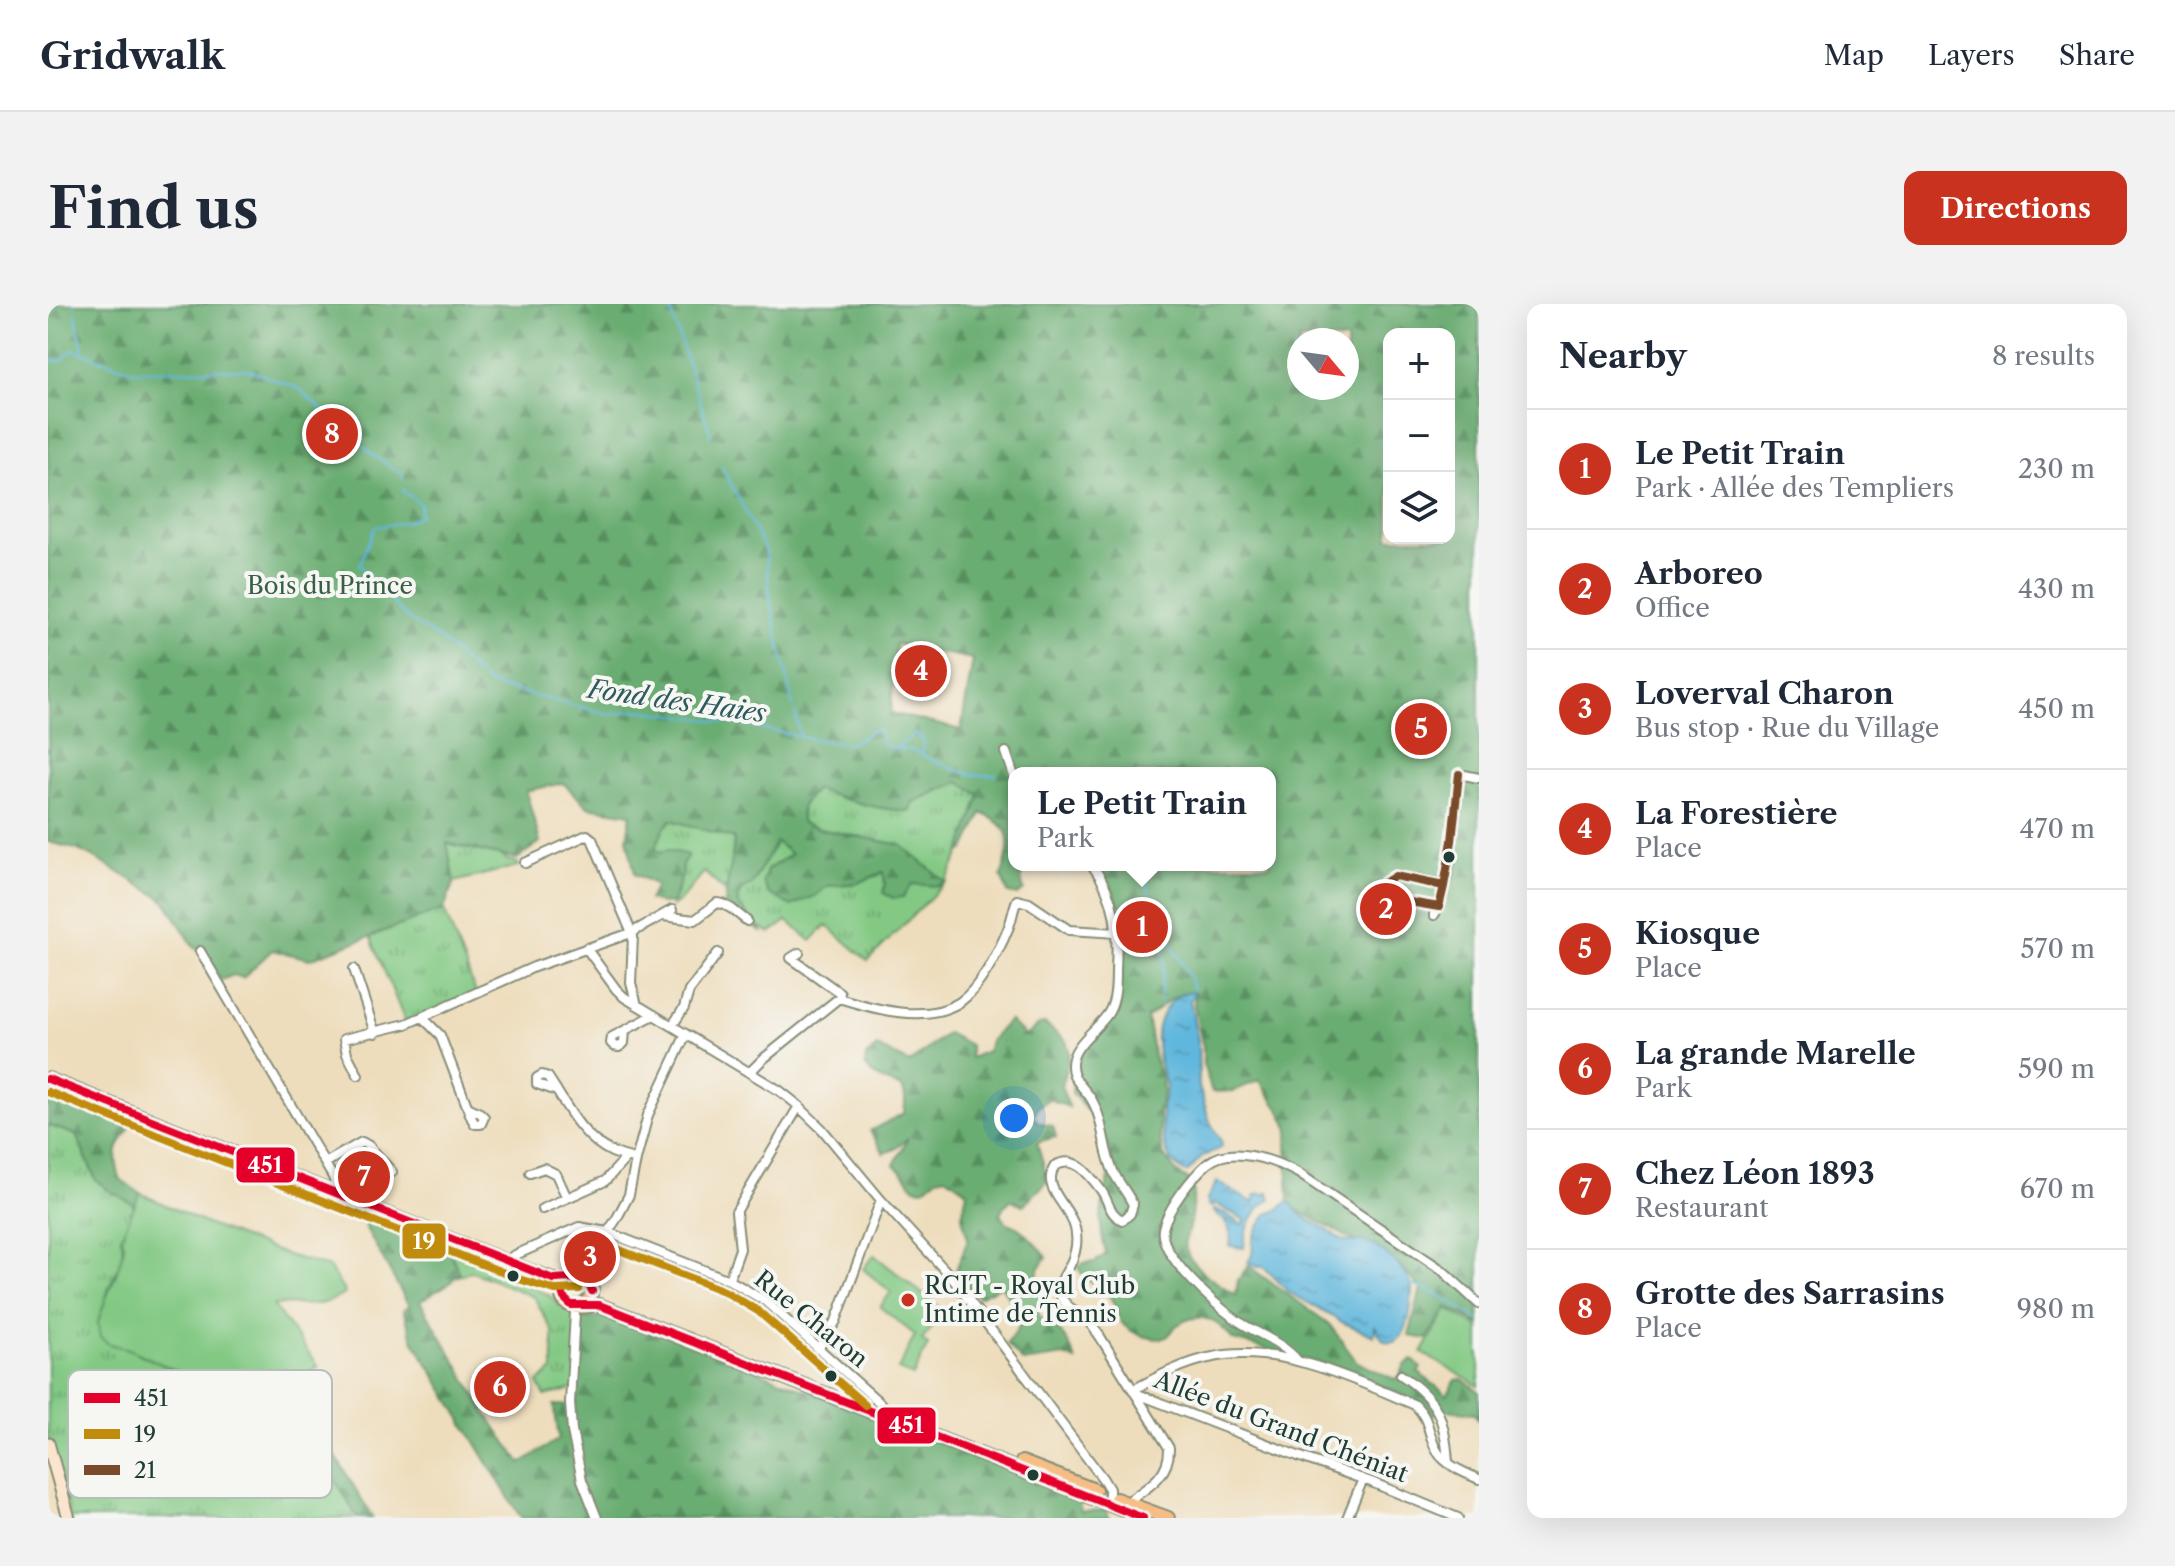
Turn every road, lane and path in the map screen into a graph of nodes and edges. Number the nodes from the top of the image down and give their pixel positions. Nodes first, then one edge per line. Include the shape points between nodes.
1 (1006, 752) dead end
2 (1011, 767) edge
3 (1479, 778) edge
4 (525, 863) dead end
5 (1096, 871) edge
6 (672, 910) dead end
7 (1434, 915) dead end
8 (663, 916) junction
9 (747, 921) dead end
10 (631, 933) junction
11 (1118, 933) junction
12 (586, 948) junction
13 (200, 951) dead end
14 (718, 953) dead end
15 (799, 953) dead end
16 (692, 965) dead end
17 (354, 969) dead end
18 (702, 971) junction
19 (839, 998) junction
20 (637, 1005) junction
21 (654, 1015) junction
22 (422, 1017) junction
23 (672, 1026) junction
24 (625, 1031) dead end
25 (375, 1033) junction
26 (686, 1034) junction
27 (750, 1072) junction
28 (358, 1075) dead end
29 (48, 1079) edge
30 (48, 1087) edge
31 (557, 1091) dead end
32 (799, 1106) junction
33 (468, 1107) dead end
34 (632, 1158) junction
35 (325, 1163) junction
36 (392, 1172) dead end
37 (530, 1173) dead end
38 (340, 1196) junction
39 (567, 1198) junction
40 (881, 1200) junction
41 (542, 1209) dead end
42 (607, 1232) junction
43 (513, 1256) dead end
44 (729, 1280) junction
45 (581, 1282) junction
46 (562, 1292) junction
47 (1479, 1304) edge
48 (577, 1307) junction
49 (818, 1349) junction
50 (1298, 1361) junction
51 (1401, 1375) dead end
52 (1134, 1391) junction
53 (886, 1413) junction
54 (48, 1443) edge
55 (1448, 1462) junction
56 (1363, 1479) junction
57 (1479, 1479) edge
58 (1107, 1500) junction
59 (1125, 1506) junction
60 (69, 1518) edge
61 (597, 1518) edge
62 (1143, 1518) edge
63 (1168, 1518) edge
64 (1347, 1518) edge
65 (1458, 1518) edge

1 - 2 street
3 - 7 street via 1459,774 1445,886
4 - 10 street via 587,835
5 - 11 street
6 - 8 street
8 - 9 street via 695,920 717,903
8 - 10 street
10 - 12 street
10 - 20 street via 631,983
11 - 19 street via 1069,930 1017,900 988,967 958,1003 938,1010 894,1012
11 - 52 street via 1112,1007 1075,1053 1072,1069 1096,1109 1113,1172 1133,1209 1127,1218 1118,1219 1101,1190 1072,1162 1055,1166 1050,1178 1077,1240 1059,1293 1088,1321
12 - 20 street via 616,989
12 - 22 street
13 - 35 street
14 - 18 street
15 - 19 street via 791,958 840,993
16 - 18 street
17 - 25 street
18 - 23 street
19 - 27 street
20 - 21 street
21 - 23 street
21 - 24 street
22 - 25 street
22 - 33 street via 440,1035
23 - 26 street
25 - 28 street via 344,1039
26 - 27 street
26 - 34 street
27 - 32 street
29 - 38 main road
30 - 46 main road
31 - 34 street via 591,1138
32 - 40 street
32 - 44 street via 736,1212 740,1249
34 - 39 street via 605,1181
34 - 42 street via 629,1195
35 - 36 street via 362,1142
35 - 38 street
37 - 39 street via 544,1168 556,1174
38 - 45 main road via 553,1279
39 - 41 street
40 - 49 street via 836,1321
40 - 58 street via 953,1279 1103,1479 1109,1489
42 - 43 street via 579,1227
42 - 44 street, Rue Charon
42 - 45 street
44 - 49 street, Rue Charon via 765,1301
45 - 46 main road via 563,1285
45 - 48 main road via 588,1303
45 - 53 main road via 602,1298
46 - 48 main road via 565,1301
47 - 50 street via 1442,1270 1298,1173 1254,1156 1227,1153 1191,1178 1163,1227 1166,1247 1219,1307 1289,1350
48 - 53 main road via 599,1305
48 - 61 street via 572,1431
49 - 53 street, Rue Charon
50 - 52 street via 1262,1355 1211,1357
50 - 55 street via 1415,1405 1427,1420 1437,1452
51 - 55 street via 1438,1410
52 - 56 street, Allée du Grand Chéniat
52 - 59 street via 1169,1448 1169,1459 1160,1478
53 - 58 main road
54 - 60 street
55 - 57 street
56 - 64 street
56 - 65 street, Allée du Grand Chéniat
58 - 59 main road
59 - 62 main road
59 - 63 main road

